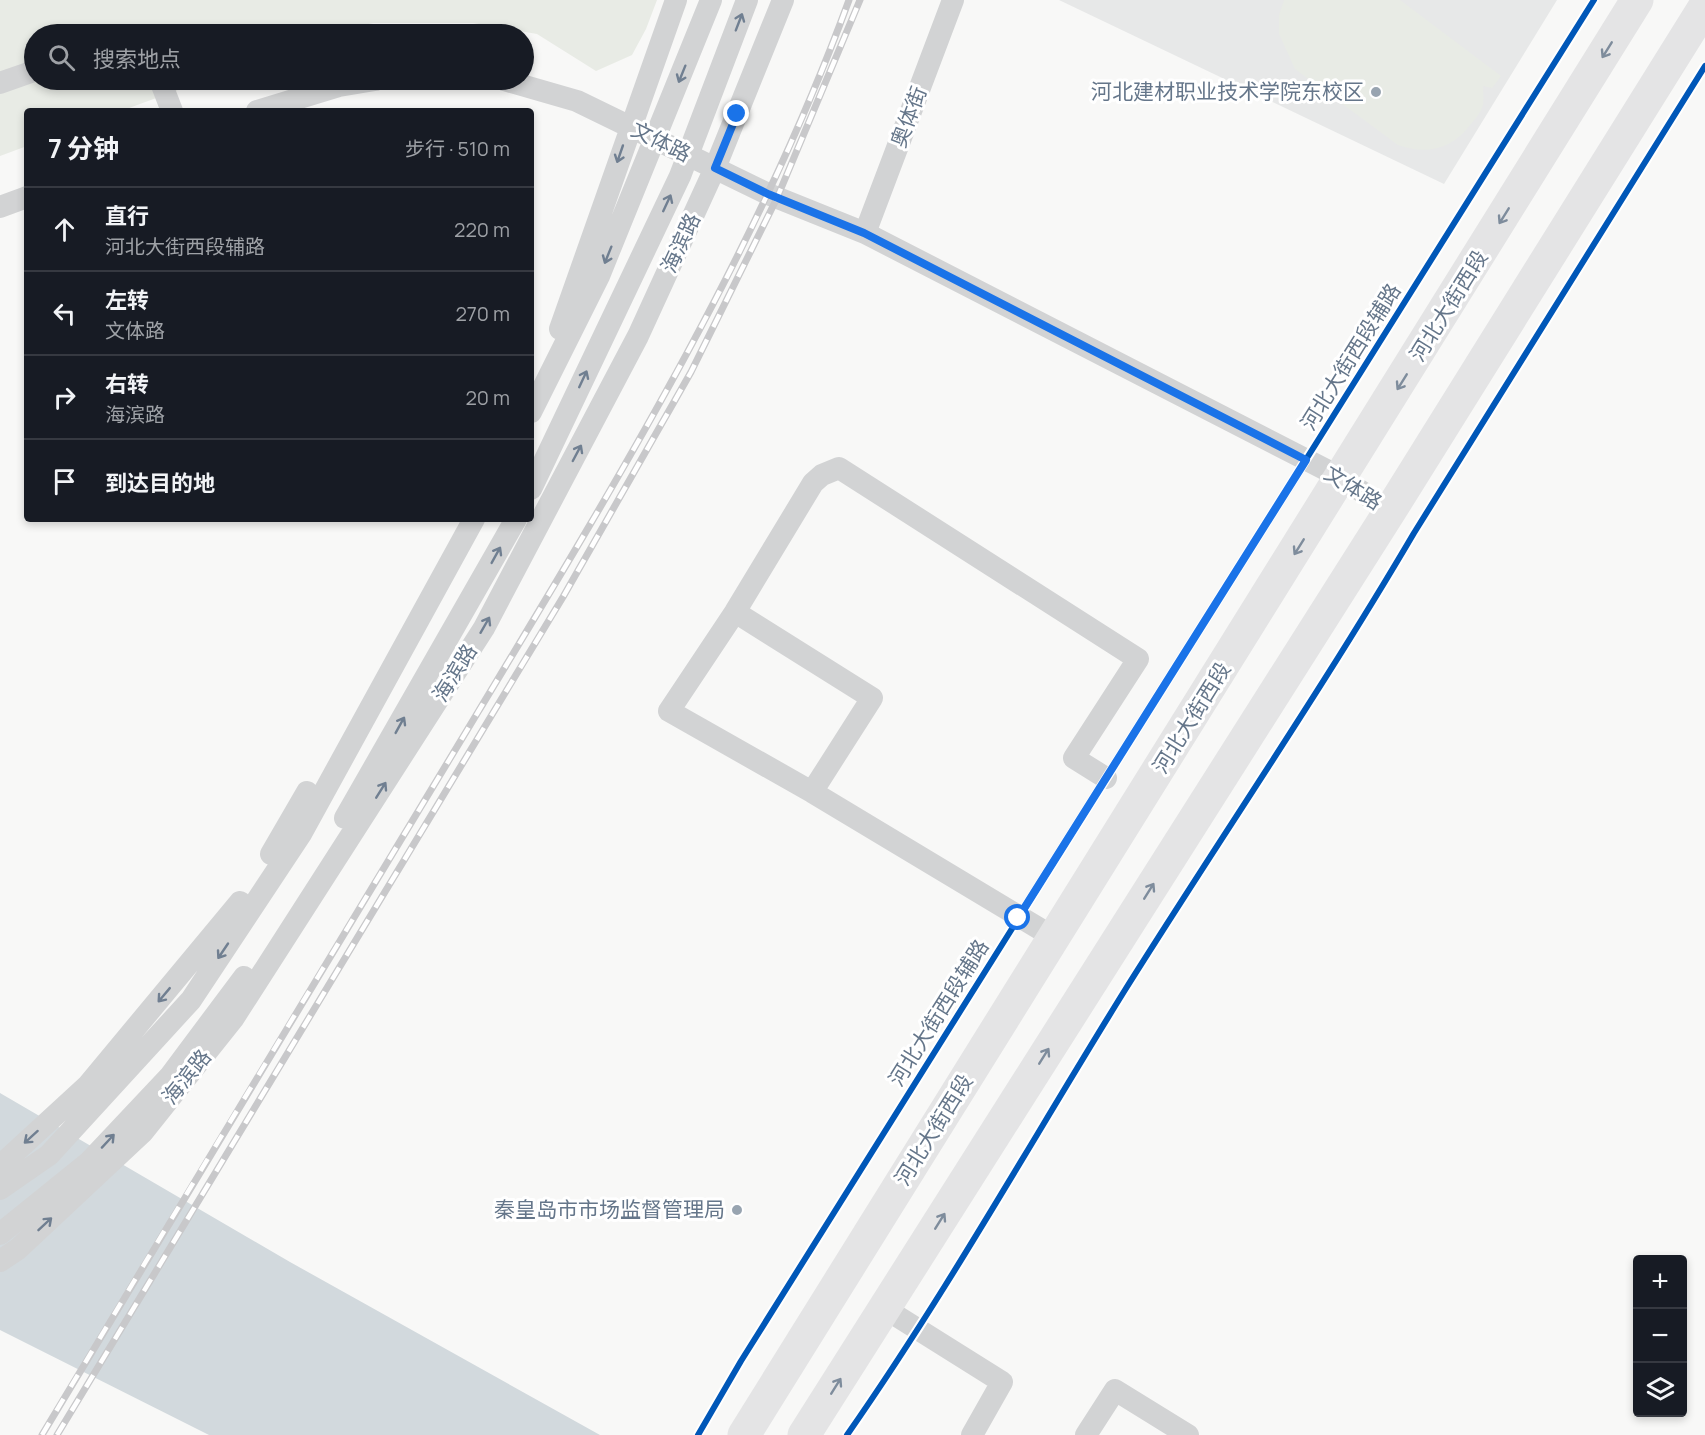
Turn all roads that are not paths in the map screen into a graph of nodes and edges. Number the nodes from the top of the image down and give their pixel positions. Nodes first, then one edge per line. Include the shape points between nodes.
1 (676, 0) edge
2 (711, 0) edge
3 (747, 0) edge
4 (783, 0) edge
5 (953, 0) edge
6 (1637, 0) edge
7 (1705, 6) edge
8 (24, 75) edge
9 (0, 83) edge
10 (534, 89) edge
11 (164, 90) edge
12 (326, 90) edge
13 (171, 108) edge
14 (267, 108) edge
15 (629, 126) junction
16 (715, 168) junction
17 (24, 198) edge
18 (0, 207) edge
19 (864, 233) junction
20 (534, 380) edge
21 (534, 406) edge
22 (1342, 478) junction
23 (534, 483) edge
24 (1390, 511) junction
25 (459, 522) edge
26 (472, 522) edge
27 (514, 522) edge
28 (735, 612) junction
29 (1106, 778) dead end
30 (812, 792) junction
31 (1055, 938) junction
32 (0, 1166) edge
33 (0, 1189) edge
34 (0, 1234) edge
35 (0, 1261) edge
36 (885, 1308) junction
37 (744, 1435) edge
38 (804, 1435) edge
39 (972, 1435) edge
40 (1086, 1435) edge
41 (1188, 1435) edge

1 - 15 street
2 -> 21 street via 599,276
23 -> 3 street, 海滨路 via 680,176
4 - 16 street, 海滨路
5 - 19 street, 奥体街
6 -> 22 highway, 河北大街西段
7 - 24 highway
8 - 9 street
10 - 15 street, 文体路 via 578,101
11 - 13 street
12 - 14 street
15 - 16 street, 文体路
15 -> 20 street via 556,339
16 - 19 street, 文体路
35 -> 16 street, 海滨路 via 18,1249 142,1132 233,1020 484,628 638,336
17 - 18 street
19 - 22 street, 文体路
22 - 24 street, 文体路
22 -> 31 highway, 河北大街西段
36 -> 24 highway
25 -> 32 street via 250,891 88,1085
26 -> 33 street via 301,834 190,1000 49,1155
34 -> 27 street, 海滨路 via 89,1162 170,1076 280,929
28 - 29 street via 813,483 839,468 1138,658 1074,758
28 - 30 street via 872,698
28 - 30 street via 669,711
30 - 31 street
31 - 37 highway, 河北大街西段
38 -> 36 highway
36 - 39 street via 1002,1383
40 - 41 street via 1115,1390

